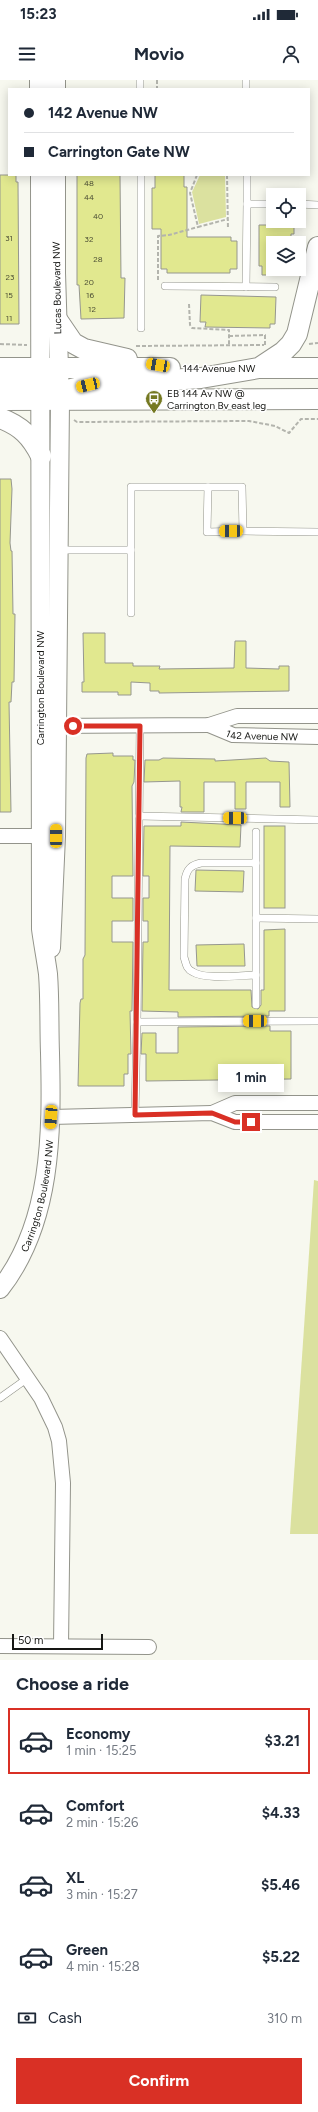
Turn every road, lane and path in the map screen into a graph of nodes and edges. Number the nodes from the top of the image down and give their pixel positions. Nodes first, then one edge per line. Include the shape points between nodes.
1 (40, 176) edge
2 (56, 176) edge
3 (140, 176) edge
4 (197, 176) edge
5 (227, 176) edge
6 (247, 176) edge
7 (247, 204) junction
8 (266, 204) edge
9 (306, 204) edge
10 (318, 205) edge
11 (228, 219) junction
12 (198, 227) junction
13 (228, 229) dead end
14 (318, 247) edge
15 (165, 286) joint
16 (246, 287) junction
17 (275, 287) dead end
18 (189, 304) dead end
19 (58, 321) junction
20 (141, 328) dead end
21 (229, 336) junction
22 (0, 344) edge
23 (30, 344) dead end
24 (291, 344) junction
25 (318, 344) edge
26 (229, 345) junction
27 (265, 345) junction
28 (134, 346) dead end
29 (0, 368) edge
30 (174, 368) junction
31 (259, 368) junction
32 (318, 368) edge
33 (46, 372) junction
34 (0, 384) edge
35 (53, 397) junction
36 (318, 399) edge
37 (0, 400) edge
38 (0, 418) edge
39 (73, 419) dead end
40 (318, 419) edge
41 (41, 456) junction
42 (208, 487) junction
43 (242, 531) junction
44 (318, 532) edge
45 (49, 550) junction
46 (131, 550) junction
47 (132, 613) dead end
48 (318, 716) edge
49 (209, 725) junction
50 (48, 726) junction
51 (140, 726) junction
52 (318, 737) edge
53 (140, 816) junction
54 (318, 820) edge
55 (256, 832) dead end
56 (0, 836) edge
57 (48, 836) junction
58 (256, 863) junction
59 (256, 918) junction
60 (318, 919) edge
61 (256, 974) junction
62 (256, 1005) dead end
63 (318, 1021) edge
64 (137, 1022) junction
65 (318, 1103) edge
66 (212, 1113) junction
67 (135, 1115) junction
68 (51, 1117) junction
69 (318, 1122) edge
70 (0, 1289) edge
71 (0, 1338) edge
72 (28, 1378) junction
73 (0, 1398) edge
74 (0, 1646) edge
75 (61, 1646) junction
76 (149, 1647) dead end

1 - 33 street, Lucas Boulevard NW
2 - 19 street, Lucas Boulevard NW
3 - 20 lane
4 - 12 path via 190,193
5 - 11 path
6 - 7 lane
7 - 8 lane
7 - 16 lane
9 - 10 lane
11 - 12 path
11 - 13 path
12 - 15 path via 158,236 158,280
14 - 24 main road via 299,327
15 - 16 lane
16 - 17 lane
18 - 21 path via 192,328 229,330
19 - 30 main road via 68,339 84,349
19 - 33 street, Lucas Boulevard NW
21 - 26 path
21 - 27 path via 265,335
22 - 23 path
24 - 25 path via 297,348
24 - 27 path via 285,341 276,345
24 - 31 main road via 275,359
26 - 27 path
26 - 28 path
29 - 33 main road, 144 Avenue NW
30 - 31 main road, 144 Avenue NW
30 - 33 main road, 144 Avenue NW
31 - 32 main road, 144 Avenue NW
31 - 35 main road via 201,378 88,385
33 - 34 main road
33 - 35 street, Lucas Boulevard NW
35 - 36 main road
35 - 37 main road
35 - 41 street, Carrington Boulevard NW
35 - 45 street, Carrington Boulevard NW
38 - 41 main road via 20,427 31,438
39 - 40 path via 77,422 249,421 275,426 289,433 301,419
41 - 45 street, Carrington Boulevard NW
42 - 43 lane via 242,487
42 - 43 lane via 207,532
42 - 46 lane via 131,487
43 - 44 lane
45 - 46 lane
45 - 50 street, Carrington Boulevard NW
46 - 47 lane
48 - 49 street, 142 Avenue NW via 237,716
49 - 51 street, 142 Avenue NW
49 - 52 street, 142 Avenue NW via 233,735
50 - 51 street, 142 Avenue NW
50 - 57 street, Carrington Boulevard NW
51 - 53 lane
53 - 54 lane
53 - 64 lane
55 - 58 lane
56 - 57 street
57 - 68 street, Carrington Boulevard NW via 53,933 48,975
58 - 59 lane
58 - 61 lane via 201,862 186,871 184,949 186,967 194,973 207,976
59 - 60 lane
59 - 61 lane
61 - 62 lane
63 - 64 lane
64 - 67 lane
65 - 66 street via 235,1104
66 - 67 street
66 - 69 street via 235,1122
67 - 68 street
68 - 70 street, Carrington Boulevard NW via 46,1174 34,1220 23,1252
71 - 72 street
72 - 73 lane
72 - 75 street via 48,1410 55,1427 62,1468
74 - 75 street
75 - 76 street

